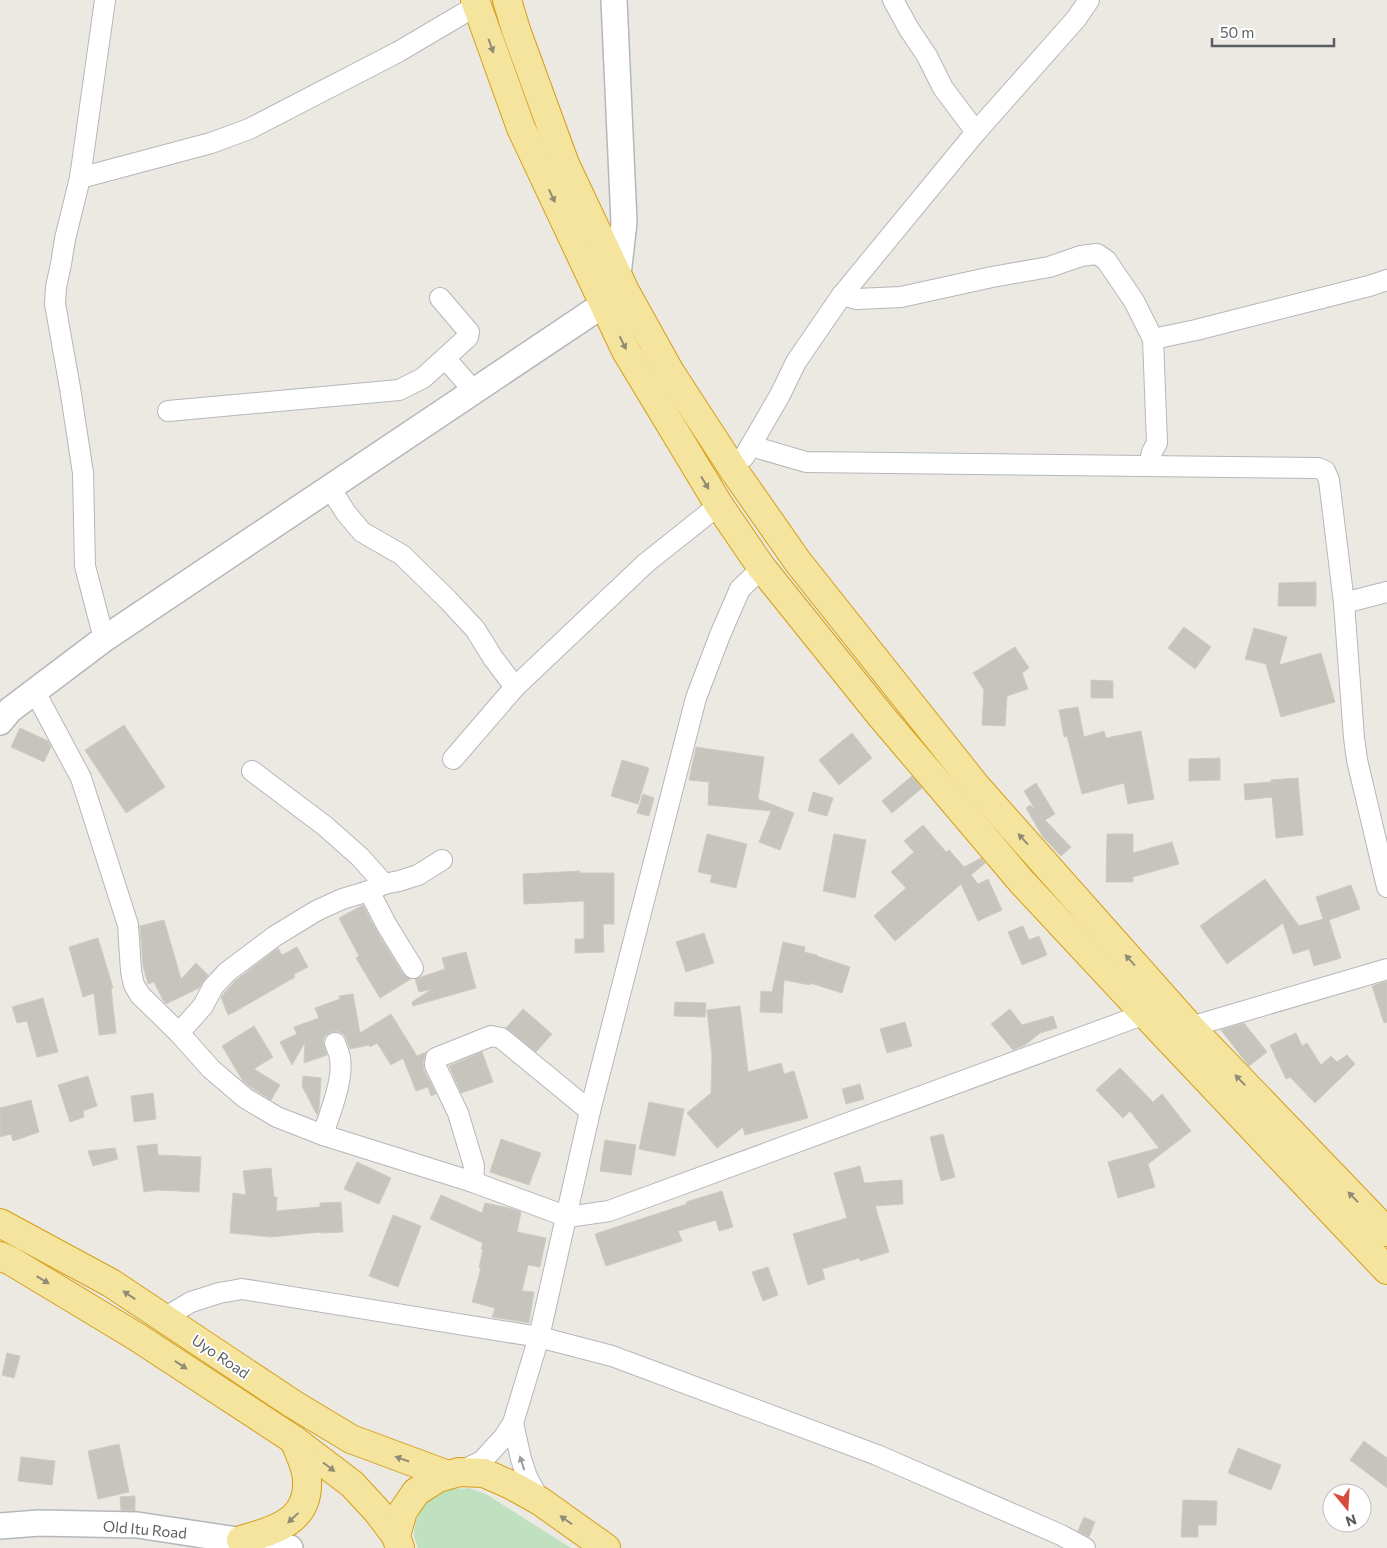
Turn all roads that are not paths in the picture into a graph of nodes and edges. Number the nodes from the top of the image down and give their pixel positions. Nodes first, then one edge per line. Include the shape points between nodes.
1 (105, 0) edge
2 (508, 0) edge
3 (614, 0) edge
4 (893, 0) edge
5 (1089, 0) edge
6 (476, 3) edge
7 (976, 132) junction
8 (80, 178) junction
9 (618, 275) junction
10 (1387, 280) edge
11 (842, 295) junction
12 (440, 298) dead end
13 (604, 304) junction
14 (1153, 339) junction
15 (445, 358) junction
16 (473, 390) junction
17 (168, 411) dead end
18 (751, 446) junction
19 (1149, 466) junction
20 (735, 472) junction
21 (330, 488) junction
22 (719, 506) junction
23 (762, 568) junction
24 (1387, 592) edge
25 (1344, 603) junction
26 (104, 639) junction
27 (515, 687) junction
28 (34, 690) junction
29 (0, 722) edge
30 (453, 759) dead end
31 (252, 771) dead end
32 (442, 860) dead end
33 (1387, 886) edge
34 (376, 887) junction
35 (413, 968) dead end
36 (1387, 969) edge
37 (1145, 1014) junction
38 (1190, 1028) junction
39 (179, 1033) junction
40 (335, 1043) dead end
41 (590, 1111) junction
42 (322, 1135) junction
43 (473, 1182) junction
44 (568, 1217) junction
45 (0, 1223) edge
46 (1387, 1232) edge
47 (0, 1256) edge
48 (1387, 1270) edge
49 (164, 1318) junction
50 (539, 1337) junction
51 (513, 1423) junction
52 (294, 1440) junction
53 (454, 1473) junction
54 (540, 1501) junction
55 (0, 1526) edge
56 (240, 1544) edge
57 (393, 1544) edge
58 (290, 1548) edge
59 (606, 1548) edge
60 (1085, 1548) edge

1 - 8 street
2 - 9 highway via 565,164
3 - 9 street via 624,222
4 - 7 street via 943,88
5 - 7 street
6 - 8 street via 398,52 249,129 211,143
6 -> 13 highway via 521,128
7 - 11 street
8 - 26 street via 65,239 55,304 83,473 85,566
9 - 13 street
9 - 20 highway via 670,372
10 - 14 street
11 - 14 street via 858,299 901,297 1097,254 1106,260 1134,301
11 - 18 street via 796,362
12 - 15 street via 469,332 468,337
13 - 16 street
13 -> 22 highway via 626,351
14 - 19 street via 1157,443
15 - 16 street
15 - 17 street via 423,378 399,390
16 - 21 street
18 - 19 street via 806,462
18 - 20 street
19 - 25 street via 1318,468 1325,471 1329,480
38 -> 20 highway via 976,786 798,562
21 - 26 street
21 - 27 street via 362,532 402,555 475,629
22 - 23 highway
22 - 27 street via 646,563
23 - 37 highway via 881,716 1021,881
23 - 41 street via 740,589 696,698
24 - 25 street
25 - 33 street via 1357,760
26 - 28 street
27 - 30 street
28 - 29 street
28 - 39 street via 80,778 128,925 134,985
31 - 34 street via 360,857
32 - 34 street via 418,875
34 - 35 street via 386,924
34 - 39 street via 316,911 275,936 227,972
36 - 38 street
37 - 44 street via 609,1211
37 - 48 highway
46 -> 38 highway
39 - 42 street via 211,1069 245,1098 277,1117
40 - 42 street via 340,1059 338,1088
41 - 43 street via 501,1038 490,1036 436,1058 435,1065 458,1113 474,1166
41 - 44 street
42 - 43 street
43 - 44 street
44 - 50 street
49 -> 45 highway, Uyo Road via 111,1283
47 -> 52 highway, Uyo Road via 137,1337
49 - 50 street via 191,1302 242,1289
53 -> 49 highway, Uyo Road via 351,1439
50 - 51 street
50 - 60 street via 612,1356 877,1455
51 - 53 street via 482,1461
54 -> 51 street via 527,1477
52 -> 56 highway via 307,1482 299,1512 290,1522
52 -> 57 highway, Uyo Road via 352,1484 377,1511
53 - 54 highway via 484,1473
53 - 57 highway via 438,1478 416,1492 404,1511
59 -> 54 highway
55 - 56 street, Old Itu Road via 39,1523 137,1525
56 - 58 street, Old Itu Road

